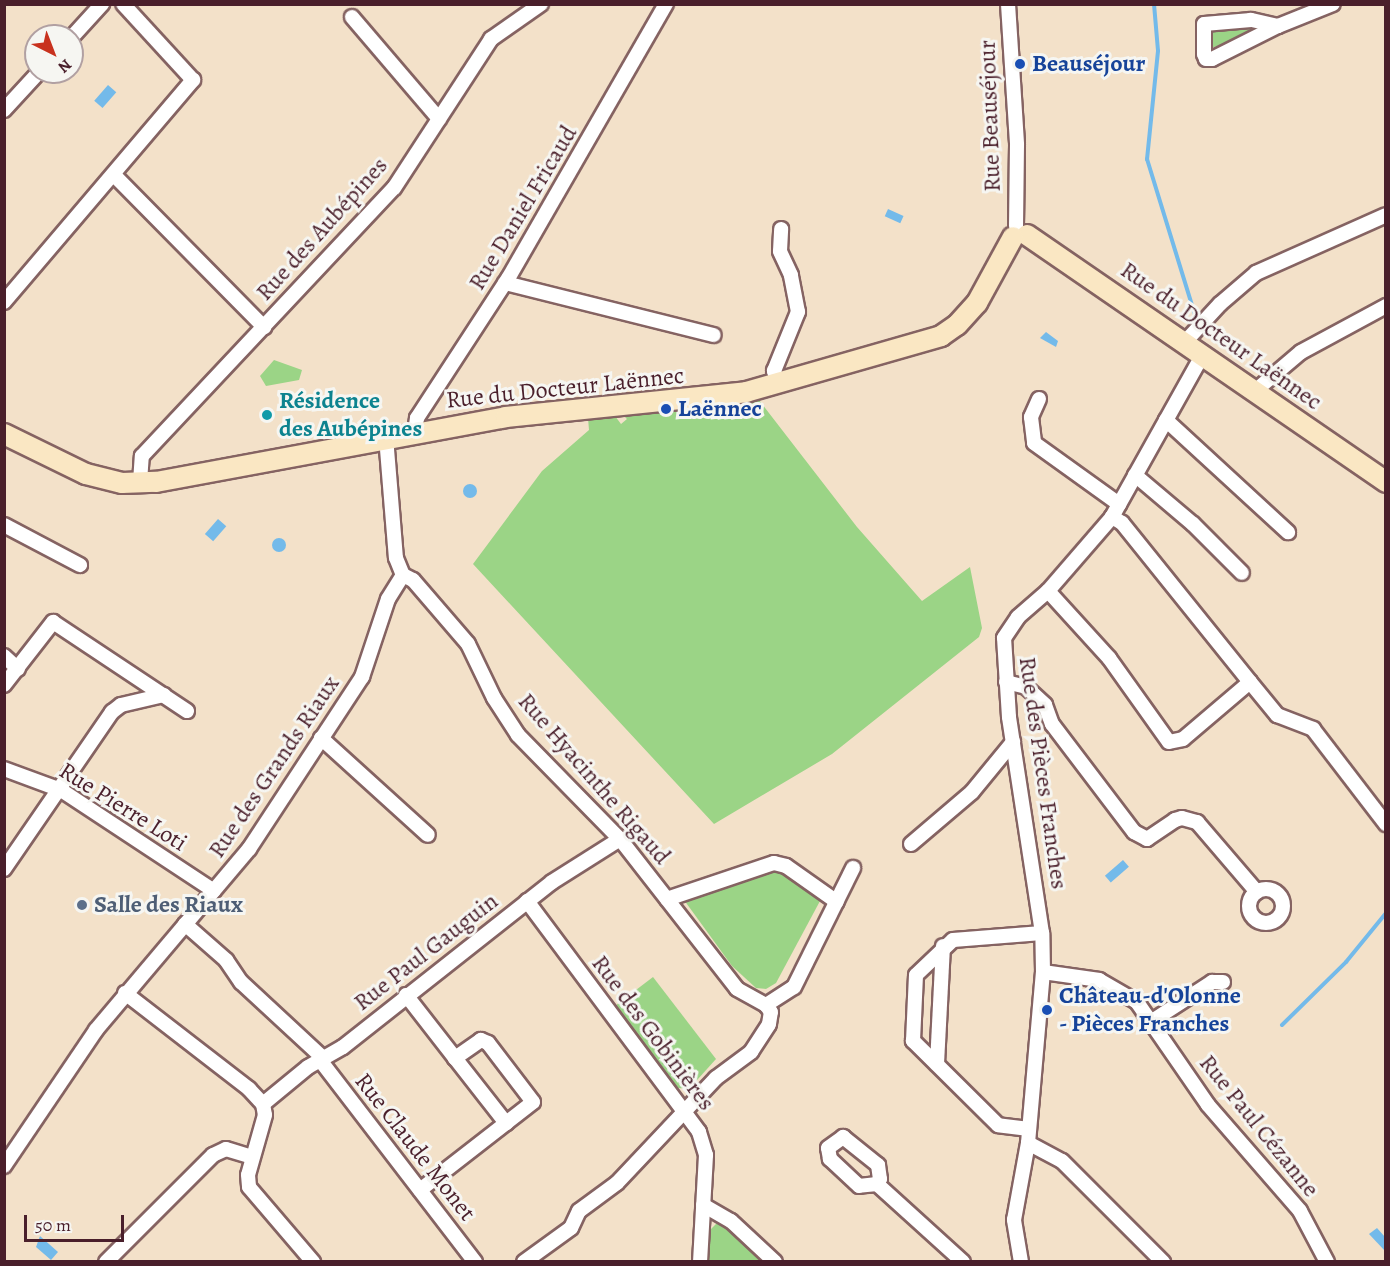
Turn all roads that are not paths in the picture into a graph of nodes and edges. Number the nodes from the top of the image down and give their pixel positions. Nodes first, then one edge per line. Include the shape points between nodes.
1 (102, 4) edge
2 (123, 4) edge
3 (541, 4) edge
4 (666, 4) edge
5 (1008, 4) edge
6 (1333, 4) edge
7 (352, 17) dead end
8 (84, 24) edge
9 (1278, 26) junction
10 (28, 84) edge
11 (4, 110) edge
12 (439, 119) junction
13 (114, 175) junction
14 (1386, 215) edge
15 (781, 229) dead end
16 (1018, 233) junction
17 (506, 283) junction
18 (4, 302) edge
19 (1386, 306) edge
20 (264, 327) junction
21 (714, 336) dead end
22 (1185, 342) junction
23 (1203, 354) junction
24 (778, 384) junction
25 (1255, 391) junction
26 (1039, 399) dead end
27 (1166, 420) junction
28 (415, 432) junction
29 (4, 434) edge
30 (386, 437) junction
31 (1135, 476) junction
32 (1386, 482) edge
33 (140, 483) junction
34 (1119, 504) junction
35 (1112, 517) junction
36 (4, 525) edge
37 (1288, 531) dead end
38 (80, 565) dead end
39 (1242, 573) dead end
40 (403, 574) junction
41 (1048, 591) junction
42 (4, 656) edge
43 (18, 669) junction
44 (1006, 682) junction
45 (1250, 682) junction
46 (4, 685) edge
47 (164, 695) junction
48 (187, 711) dead end
49 (321, 738) junction
50 (1013, 742) junction
51 (4, 769) edge
52 (61, 790) junction
53 (1386, 824) edge
54 (428, 835) dead end
55 (620, 839) junction
56 (911, 844) dead end
57 (853, 868) dead end
58 (4, 869) edge
59 (214, 891) junction
60 (1257, 892) dead end
61 (667, 899) junction
62 (527, 901) junction
63 (837, 902) junction
64 (184, 924) junction
65 (1042, 933) junction
66 (943, 946) junction
67 (1043, 972) junction
68 (1223, 982) dead end
69 (125, 993) junction
70 (406, 995) junction
71 (766, 1005) junction
72 (1152, 1021) junction
73 (455, 1058) junction
74 (322, 1059) junction
75 (937, 1064) junction
76 (263, 1104) junction
77 (686, 1114) junction
78 (506, 1123) junction
79 (1028, 1136) junction
80 (252, 1157) junction
81 (4, 1166) edge
82 (877, 1184) dead end
83 (420, 1190) junction
84 (703, 1205) junction
85 (309, 1260) edge
86 (106, 1262) edge
87 (475, 1262) edge
88 (524, 1262) edge
89 (700, 1262) edge
90 (775, 1262) edge
91 (963, 1262) edge
92 (1020, 1262) edge
93 (1163, 1262) edge
94 (1327, 1262) edge

1 - 8 street
2 - 13 street via 193,80
3 - 12 street, Rue des Aubépines via 491,39
4 - 17 street, Rue Daniel Fricaud
5 - 16 street, Rue Beauséjour
6 - 9 street
7 - 12 street
9 - 9 street via 1212,59 1206,59 1204,24 1251,20
10 - 11 street
12 - 20 street, Rue des Aubépines via 381,204
13 - 18 street
13 - 20 street
14 - 22 street via 1256,273
15 - 24 street via 780,252 791,276 798,312 774,371
16 - 22 street, Rue du Docteur Laënnec
16 - 24 street, Rue du Docteur Laënnec via 996,261 977,303 941,336
17 - 21 street
17 - 28 street, Rue Daniel Fricaud via 417,418
19 - 25 street via 1301,352
20 - 33 street, Rue des Aubépines via 142,456
22 - 23 street, Rue du Docteur Laënnec
23 - 25 street, Rue du Docteur Laënnec
23 - 27 street, Rue des Pièces Franches
24 - 28 street, Rue du Docteur Laënnec via 718,397 506,417
25 - 32 street, Rue du Docteur Laënnec
26 - 34 street via 1031,417 1034,442
27 - 31 street, Rue des Pièces Franches
27 - 37 street
28 - 30 street, Rue du Docteur Laënnec
29 - 33 street, Rue du Docteur Laënnec via 86,474 110,482
30 - 33 street, Rue du Docteur Laënnec
30 - 40 street via 396,558
31 - 34 street, Rue des Pièces Franches
31 - 39 street via 1193,524
34 - 35 street, Rue des Pièces Franches
35 - 41 street, Rue des Pièces Franches
35 - 45 street via 1122,523
36 - 38 street
40 - 49 street, Rue des Grands Riaux via 388,599 362,677
40 - 55 street, Rue Hyacinthe Rigaud via 413,580 468,644 494,698 518,735
41 - 44 street, Rue des Pièces Franches via 1018,617 1004,638
41 - 45 street via 1109,658 1169,742 1183,739
42 - 43 street
43 - 46 street
43 - 47 street via 52,622
44 - 50 street, Rue des Pièces Franches
44 - 60 street via 1026,687 1041,700 1053,724 1134,832 1147,839 1175,820 1197,822
45 - 53 street via 1277,715 1312,729
47 - 48 street
47 - 52 street via 116,708
49 - 54 street
49 - 59 street, Rue des Grands Riaux via 249,849
50 - 56 street via 972,792
50 - 65 street, Rue des Pièces Franches
51 - 52 street, Rue Pierre Loti
52 - 58 street
52 - 59 street, Rue Pierre Loti
55 - 61 street, Rue Hyacinthe Rigaud
55 - 62 street, Rue Paul Gauguin
57 - 63 street
59 - 64 street, Rue des Grands Riaux
61 - 63 street, Rue Hyacinthe Rigaud via 774,863 786,866
61 - 71 street, Rue Hyacinthe Rigaud via 737,989
62 - 70 street, Rue Paul Gauguin
62 - 77 street, Rue des Gobinières
63 - 71 street via 794,987
64 - 69 street, Rue des Grands Riaux
64 - 74 street, Rue Claude Monet via 226,960 241,982
65 - 66 street via 953,940
65 - 67 street, Rue des Pièces Franches
66 - 75 street
66 - 75 street via 916,975 913,1041
67 - 72 street, Rue Paul Cézanne via 1099,980 1118,988
67 - 79 street, Rue des Pièces Franches
68 - 72 street via 1212,982
69 - 76 street
69 - 81 street, Rue des Grands Riaux
70 - 73 street
70 - 74 street, Rue Paul Gauguin via 343,1047
71 - 77 street via 771,1012 769,1024 751,1052 716,1078
72 - 94 street, Rue Paul Cézanne via 1208,1105 1300,1211
73 - 78 street
73 - 78 street via 481,1040 488,1043 534,1102
74 - 76 street, Rue Paul Gauguin
74 - 83 street, Rue Claude Monet
75 - 79 street via 998,1125
76 - 80 street via 263,1126
77 - 84 street, Rue des Gobinières via 699,1132 706,1155
77 - 88 street via 616,1183 579,1211 571,1228
78 - 83 street
79 - 92 street, Rue des Pièces Franches via 1014,1220
79 - 93 street via 1062,1161
80 - 85 street via 249,1187
80 - 86 street via 226,1149 213,1155
82 - 91 street
83 - 87 street, Rue Claude Monet
84 - 89 street, Rue des Gobinières
84 - 90 street via 731,1221

